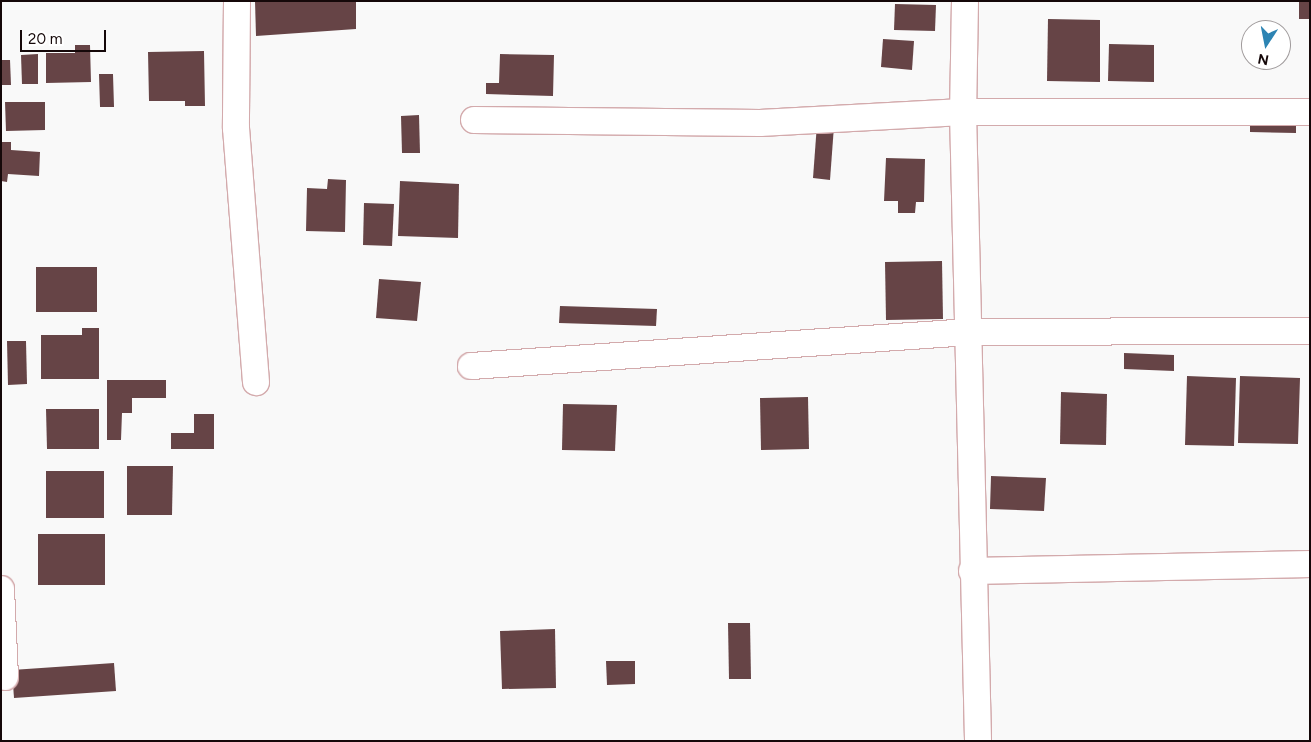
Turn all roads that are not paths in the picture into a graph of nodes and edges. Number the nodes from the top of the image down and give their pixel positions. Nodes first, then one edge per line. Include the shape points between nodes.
1 (237, 1) edge
2 (965, 1) edge
3 (963, 112) junction
4 (1310, 112) edge
5 (474, 120) dead end
6 (1310, 331) edge
7 (970, 332) junction
8 (471, 366) dead end
9 (256, 382) dead end
10 (1310, 564) edge
11 (972, 571) junction
12 (1, 589) edge
13 (5, 677) dead end
14 (978, 741) edge

1 - 9 street via 236,128
2 - 3 street
3 - 4 street
3 - 5 street via 760,123
3 - 7 street
6 - 7 street
7 - 8 street
7 - 11 street
10 - 11 street
11 - 14 street
12 - 13 street

